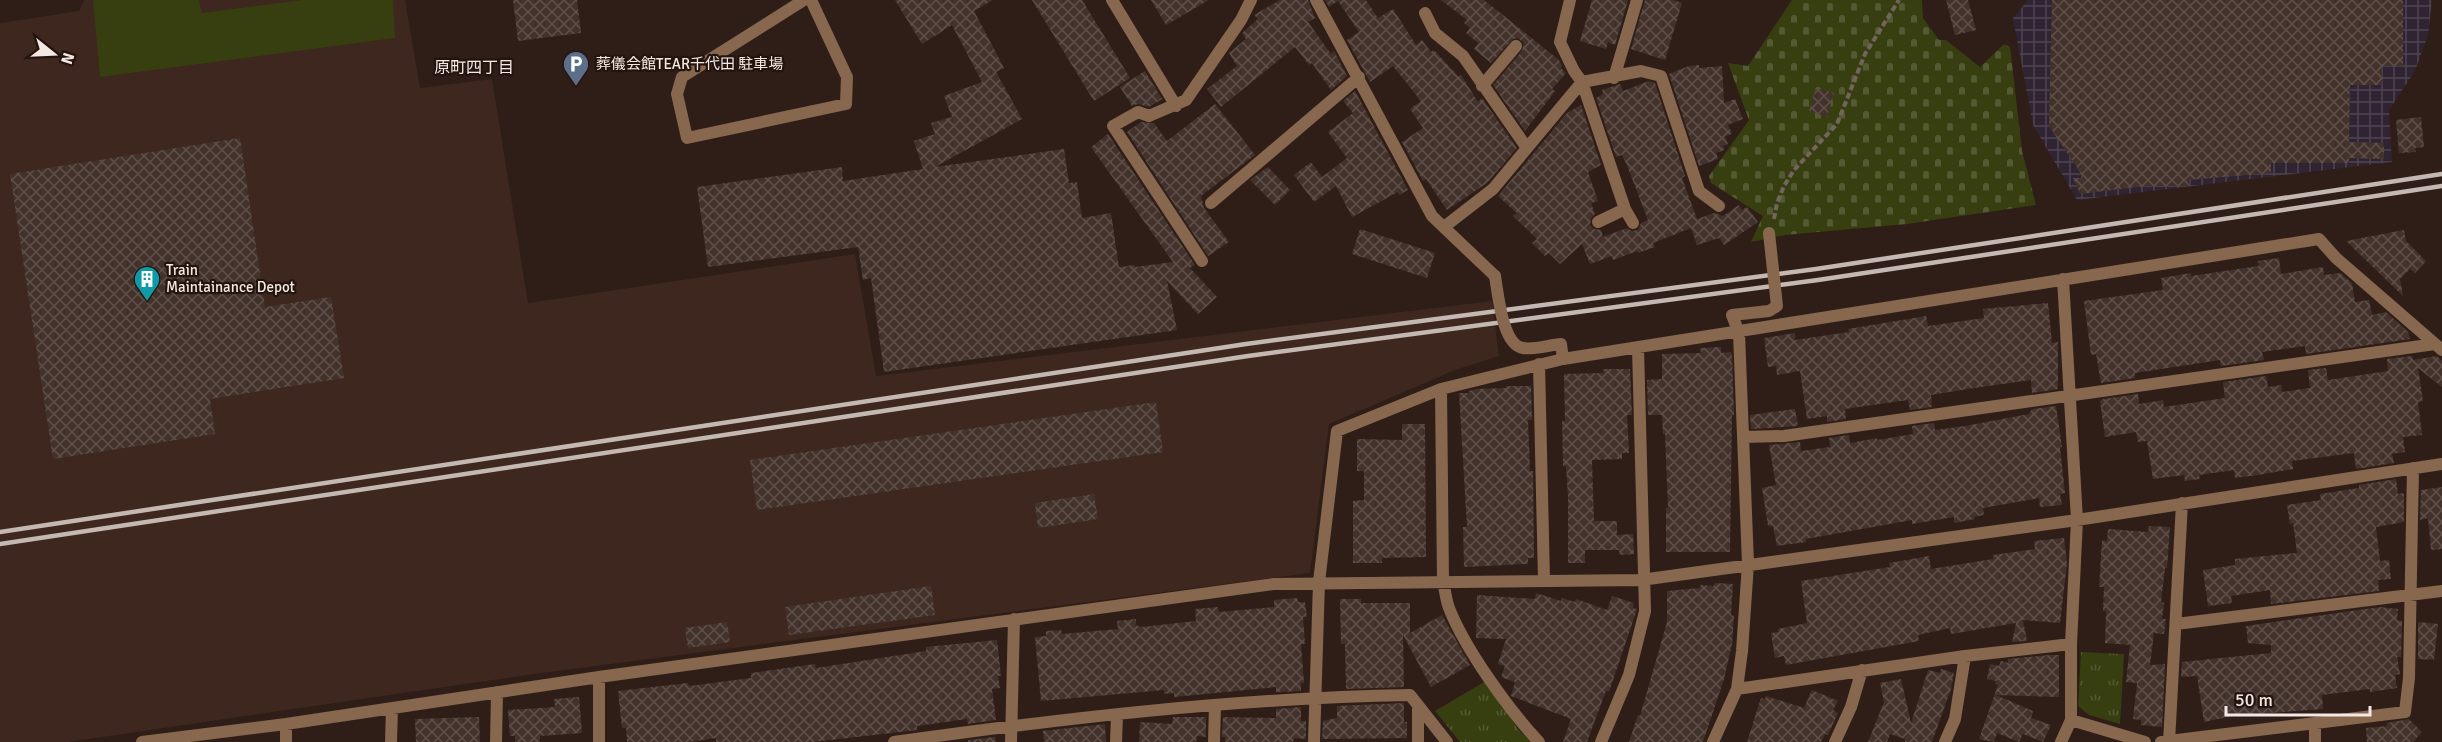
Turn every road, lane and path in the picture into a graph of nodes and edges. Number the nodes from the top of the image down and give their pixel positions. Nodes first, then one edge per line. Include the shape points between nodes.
1 (804, 0) edge
2 (812, 0) edge
3 (1112, 0) edge
4 (1251, 0) edge
5 (1316, 0) edge
6 (1570, 0) edge
7 (1637, 0) edge
8 (1899, 0) edge
9 (1425, 13) dead end
10 (1516, 46) dead end
11 (1359, 77) junction
12 (1614, 78) junction
13 (1582, 82) junction
14 (1482, 86) junction
15 (1176, 106) junction
16 (1527, 148) junction
17 (1211, 203) dead end
18 (1719, 206) dead end
19 (1625, 209) junction
20 (1598, 222) dead end
21 (1633, 223) dead end
22 (1444, 227) junction
23 (1769, 233) joint
24 (1202, 261) dead end
25 (2064, 279) junction
26 (1739, 333) junction
27 (2438, 347) edge
28 (1638, 348) junction
29 (1563, 359) junction
30 (1539, 364) junction
31 (1441, 389) junction
32 (2071, 397) junction
33 (1744, 437) junction
34 (2442, 464) edge
35 (2413, 468) junction
36 (2182, 503) junction
37 (2077, 520) junction
38 (1748, 564) junction
39 (1646, 579) junction
40 (1544, 580) junction
41 (1443, 581) junction
42 (1319, 582) junction
43 (2442, 591) edge
44 (2410, 595) junction
45 (1014, 619) junction
46 (2176, 624) junction
47 (2072, 644) junction
48 (1965, 656) junction
49 (1862, 670) junction
50 (599, 677) junction
51 (1737, 688) junction
52 (497, 692) junction
53 (1316, 697) junction
54 (1215, 706) junction
55 (1419, 706) junction
56 (392, 708) junction
57 (1117, 715) junction
58 (2071, 720) junction
59 (286, 724) junction
60 (2315, 724) junction
61 (1011, 725) junction
62 (902, 741) edge
63 (142, 742) edge
64 (286, 742) edge
65 (391, 742) edge
66 (496, 742) edge
67 (599, 742) edge
68 (1011, 742) edge
69 (1116, 742) edge
70 (1214, 742) edge
71 (1314, 742) edge
72 (1418, 742) edge
73 (1447, 742) edge
74 (1539, 742) edge
75 (1601, 742) edge
76 (1713, 742) edge
77 (1835, 742) edge
78 (1945, 742) edge
79 (2061, 742) edge
80 (2145, 742) edge
81 (2161, 742) edge
82 (2169, 742) edge
83 (2315, 742) edge

1 - 2 street via 682,77 677,94 687,138 846,104 847,77
3 - 15 street
4 - 15 street via 1186,100
5 - 11 street
6 - 13 street via 1560,42
7 - 12 street
8 - 23 path via 1865,54 1833,131 1804,159 1784,186 1774,214 1774,229
9 - 14 street via 1435,33 1463,56
10 - 14 street
11 - 17 street
11 - 22 street via 1432,216
12 - 13 street
12 - 18 street via 1641,71 1661,76 1699,191
13 - 16 street
13 - 19 street
14 - 16 street
15 - 24 street via 1149,116 1138,112 1113,126
16 - 22 street via 1493,189
19 - 20 street
19 - 21 street
22 - 29 street, bridge via 1495,276 1500,310 1510,339 1517,347 1561,344
23 - 26 street, bridge via 1777,306 1732,315
25 - 26 street
25 - 27 street via 2319,239
25 - 32 street
26 - 28 street
26 - 33 street
27 - 32 street
28 - 29 street
28 - 39 street
29 - 30 street
30 - 31 street
30 - 40 street
31 - 41 street
31 - 42 street via 1338,431
32 - 33 street via 1784,436
32 - 37 street
33 - 38 street
34 - 35 street
35 - 36 street
35 - 44 street
36 - 37 street
36 - 46 street
37 - 38 street
37 - 47 street
38 - 39 street
38 - 51 street
39 - 40 street
39 - 75 street via 1645,611 1629,675
40 - 41 street
41 - 42 street
41 - 74 street via 1449,608 1465,638 1521,723
42 - 45 street via 1274,584
42 - 53 street
43 - 44 street
44 - 46 street
44 - 60 street via 2405,712
45 - 50 street
45 - 61 street
46 - 82 street
47 - 48 street
47 - 58 street
48 - 49 street
48 - 78 street via 1955,719
49 - 51 street
49 - 77 street
50 - 52 street
50 - 67 street
51 - 76 street
52 - 56 street
52 - 66 street
53 - 54 street
53 - 55 street via 1410,695
53 - 71 street
54 - 57 street
54 - 70 street
55 - 72 street
55 - 73 street
56 - 59 street
56 - 65 street
57 - 61 street
57 - 69 street
58 - 79 street
58 - 80 street
59 - 63 street
59 - 64 street
60 - 82 street
60 - 83 street
61 - 62 street
61 - 68 street
81 - 82 street

